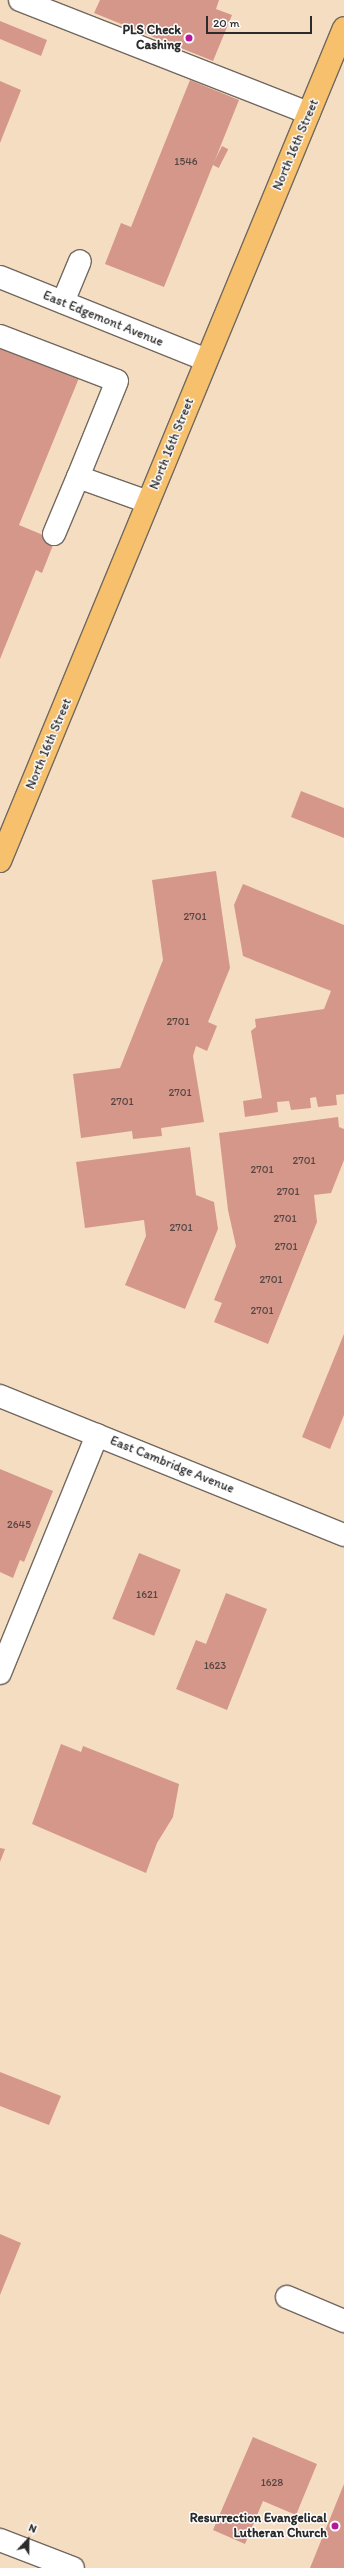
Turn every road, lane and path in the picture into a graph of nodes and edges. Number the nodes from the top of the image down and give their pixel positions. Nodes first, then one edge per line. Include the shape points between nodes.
1 (20, 0) edge
2 (344, 28) edge
3 (309, 113) junction
4 (80, 261) dead end
5 (0, 277) edge
6 (63, 302) junction
7 (0, 336) edge
8 (206, 360) junction
9 (78, 477) junction
10 (148, 502) junction
11 (54, 534) dead end
12 (2, 852) edge
13 (0, 1396) edge
14 (97, 1435) junction
15 (344, 1535) edge
16 (0, 1673) edge
17 (287, 2297) dead end
18 (344, 2321) edge
19 (2, 2546) edge
20 (72, 2568) edge

1 - 3 street
2 - 3 main road, North 16th Street
3 - 8 main road, North 16th Street
4 - 6 street
5 - 6 street, East Edgemont Avenue
6 - 8 street, East Edgemont Avenue
7 - 9 street via 117,380
8 - 10 main road, North 16th Street
9 - 10 street
9 - 11 street
10 - 12 main road, North 16th Street
13 - 14 street, East Cambridge Avenue
14 - 15 street, East Cambridge Avenue
14 - 16 street
17 - 18 street
19 - 20 street

